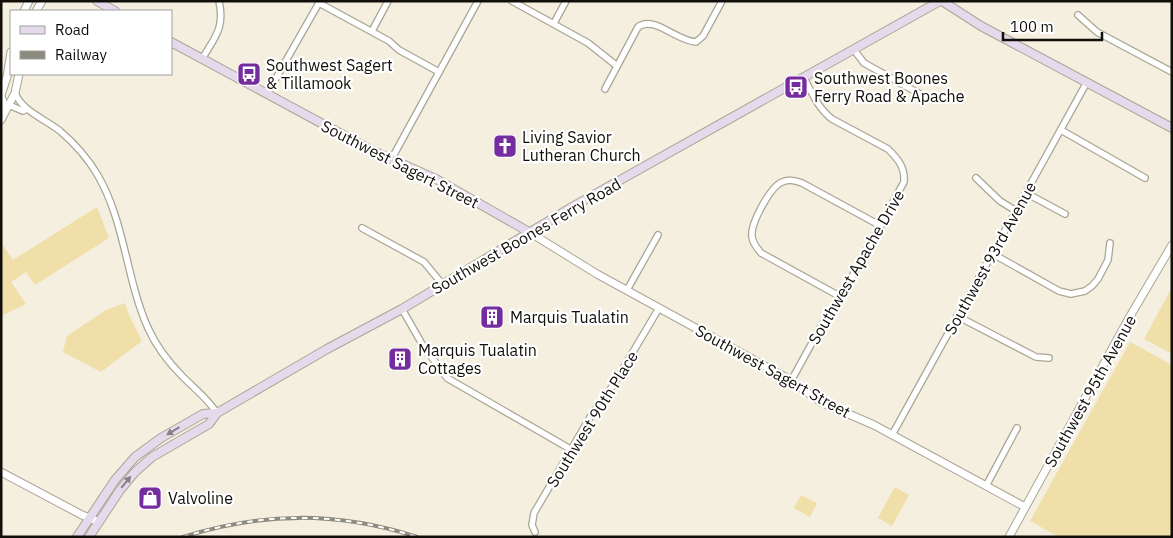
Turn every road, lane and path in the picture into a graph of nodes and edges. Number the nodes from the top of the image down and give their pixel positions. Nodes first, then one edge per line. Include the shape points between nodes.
1 (97, 1) edge
2 (219, 1) edge
3 (388, 1) edge
4 (478, 1) edge
5 (512, 1) edge
6 (566, 1) edge
7 (722, 1) edge
8 (941, 1) edge
9 (320, 2) edge
10 (113, 10) edge
11 (1078, 15) dead end
12 (554, 23) junction
13 (372, 31) junction
14 (172, 43) edge
15 (854, 50) junction
16 (10, 58) edge
17 (202, 59) junction
18 (617, 66) junction
19 (439, 72) junction
20 (1172, 72) edge
21 (19, 75) edge
22 (804, 78) junction
23 (1087, 82) junction
24 (605, 89) dead end
25 (15, 93) junction
26 (267, 94) junction
27 (1, 96) edge
28 (942, 99) dead end
29 (9, 105) junction
30 (1, 109) edge
31 (27, 109) junction
32 (1, 120) edge
33 (1172, 128) edge
34 (1061, 130) junction
35 (391, 160) junction
36 (976, 178) dead end
37 (1145, 178) dead end
38 (1026, 193) junction
39 (1016, 211) junction
40 (1065, 214) dead end
41 (881, 226) junction
42 (362, 228) dead end
43 (529, 232) junction
44 (658, 235) dead end
45 (1110, 243) dead end
46 (1172, 246) edge
47 (992, 254) junction
48 (443, 285) junction
49 (626, 290) junction
50 (841, 297) junction
51 (659, 308) junction
52 (402, 309) junction
53 (957, 316) junction
54 (1049, 358) dead end
55 (791, 381) junction
56 (217, 413) junction
57 (1017, 428) dead end
58 (892, 435) junction
59 (572, 450) junction
60 (1, 472) edge
61 (986, 486) junction
62 (1025, 507) junction
63 (90, 518) junction
64 (99, 522) junction
65 (534, 532) dead end
66 (77, 537) edge
67 (89, 537) edge
68 (1008, 537) edge

1 - 10 main road
2 - 17 street via 221,25
3 - 13 street
4 - 19 street
5 - 12 street
6 - 12 street
7 - 18 street via 703,36 696,42 687,42 651,23 643,23
8 - 15 main road, Southwest Boones Ferry Road
8 - 23 main road
9 - 13 street
9 - 26 street
11 - 20 street via 1097,32
12 - 18 street via 588,43
13 - 19 street
14 - 17 main road, Southwest Sagert Street
15 - 22 main road, Southwest Boones Ferry Road
15 - 28 street via 860,60 880,72 929,99
16 - 27 street
17 - 26 main road, Southwest Sagert Street
18 - 24 street
19 - 35 street
21 - 25 street
22 - 41 street, Southwest Apache Drive via 825,114 888,150 902,165 904,182
22 - 43 main road, Southwest Boones Ferry Road
23 - 33 main road
23 - 34 street, Southwest 93rd Avenue
25 - 29 street
25 - 31 street
26 - 35 main road, Southwest Sagert Street
27 - 30 street
29 - 31 street via 23,111
29 - 32 street
31 - 56 street via 72,142 97,174 111,206 148,330 182,377 204,396
34 - 37 street
34 - 38 street, Southwest 93rd Avenue
35 - 43 main road, Southwest Sagert Street via 428,175
36 - 39 street
38 - 39 street, Southwest 93rd Avenue
38 - 40 street
39 - 47 street, Southwest 93rd Avenue
41 - 50 street, Southwest Apache Drive
41 - 50 street via 802,183 782,182 773,189 754,224 753,244 761,253
42 - 48 street via 424,262
43 - 48 main road, Southwest Boones Ferry Road
43 - 49 street, Southwest Sagert Street
44 - 49 street
45 - 47 street via 1108,260 1098,279 1084,291 1071,294 1059,291
46 - 62 street, Southwest 95th Avenue
47 - 53 street, Southwest 93rd Avenue
48 - 52 main road, Southwest Boones Ferry Road
49 - 51 street, Southwest Sagert Street
50 - 55 street, Southwest Apache Drive
51 - 55 street, Southwest Sagert Street
51 - 59 street, Southwest 90th Place
52 - 56 main road, Southwest Boones Ferry Road
52 - 59 street via 447,378
53 - 54 street via 1036,357
53 - 58 street, Southwest 93rd Avenue
55 - 58 street, Southwest Sagert Street via 828,406
56 -> 63 main road, Southwest Boones Ferry Road via 203,414 140,453 115,480
64 -> 56 main road, Southwest Boones Ferry Road via 140,466 209,424
57 - 61 street
58 - 61 street, Southwest Sagert Street
59 - 65 street, Southwest 90th Place via 534,513
60 - 63 street
61 - 62 street, Southwest Sagert Street
62 - 68 street, Southwest 95th Avenue
63 - 64 street
63 - 66 main road, Southwest Boones Ferry Road
64 - 67 main road, Southwest Boones Ferry Road

